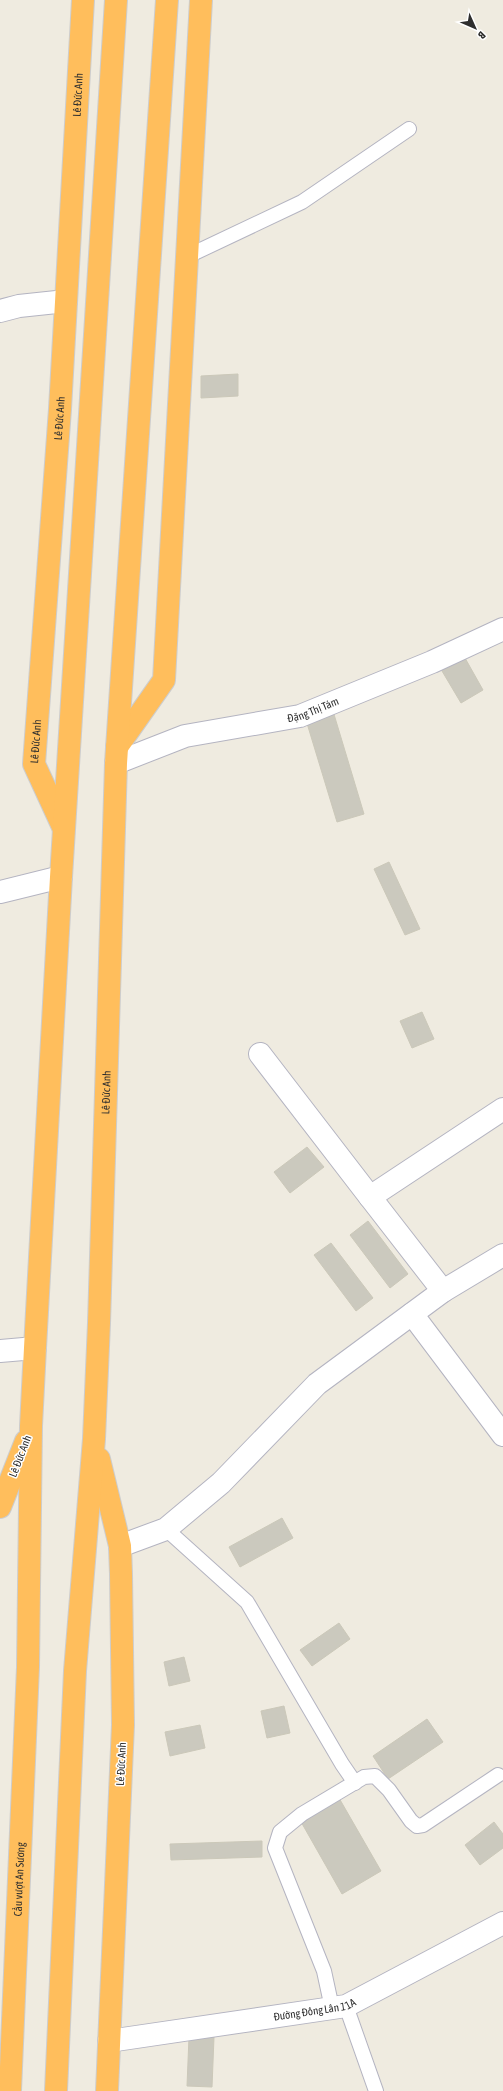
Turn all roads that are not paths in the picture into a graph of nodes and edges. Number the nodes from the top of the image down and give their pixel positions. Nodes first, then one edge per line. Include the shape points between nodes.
1 (83, 0) edge
2 (116, 0) edge
3 (167, 0) edge
4 (201, 0) edge
5 (409, 129) dead end
6 (188, 256) junction
7 (66, 301) junction
8 (0, 311) edge
9 (503, 629) edge
10 (116, 755) junction
11 (64, 830) junction
12 (61, 877) junction
13 (0, 892) edge
14 (260, 1054) dead end
15 (503, 1108) edge
16 (370, 1197) junction
17 (503, 1256) edge
18 (443, 1291) junction
19 (412, 1314) junction
20 (35, 1348) junction
21 (0, 1351) edge
22 (31, 1426) junction
23 (503, 1435) edge
24 (94, 1439) junction
25 (0, 1507) edge
26 (166, 1529) junction
27 (120, 1546) junction
28 (28, 1667) joint
29 (498, 1775) dead end
30 (355, 1783) junction
31 (503, 1923) edge
32 (339, 2007) junction
33 (109, 2041) junction
34 (10, 2091) edge
35 (56, 2091) edge
36 (107, 2091) edge
37 (376, 2091) edge

1 - 7 highway, Lê Đức Anh
2 - 11 highway, Lê Đức Anh
3 - 10 highway, Lê Đức Anh
4 - 6 highway
5 - 6 lane via 302,202
6 - 10 highway via 164,680
7 - 8 street via 19,306
7 - 11 highway, Lê Đức Anh via 34,764
9 - 10 street, Đặng Thị Tám via 432,662 300,716 185,736
10 - 24 highway, Lê Đức Anh
11 - 12 highway, Lê Đức Anh
12 - 13 street
12 - 20 highway, Lê Đức Anh
14 - 16 street
15 - 16 street
16 - 18 street
17 - 18 street
18 - 19 street
19 - 23 street
19 - 26 street via 317,1384 221,1483
20 - 21 street
20 - 22 highway, Lê Đức Anh
22 - 25 highway, Lê Đức Anh
22 - 28 highway, Lê Đức Anh
24 - 27 highway, Lê Đức Anh
24 - 35 highway, Lê Đức Anh via 76,1671
26 - 27 street
26 - 30 lane via 247,1602
27 - 33 highway, Lê Đức Anh via 123,1725
28 - 34 highway, Cầu vượt An Sương
29 - 30 lane via 423,1825 417,1826 375,1776
30 - 32 lane via 302,1814 280,1832 275,1848
31 - 32 street, Đường Đông Lân 11A
32 - 33 street, Đường Đông Lân 11A
32 - 37 lane
33 - 36 highway, Lê Đức Anh

